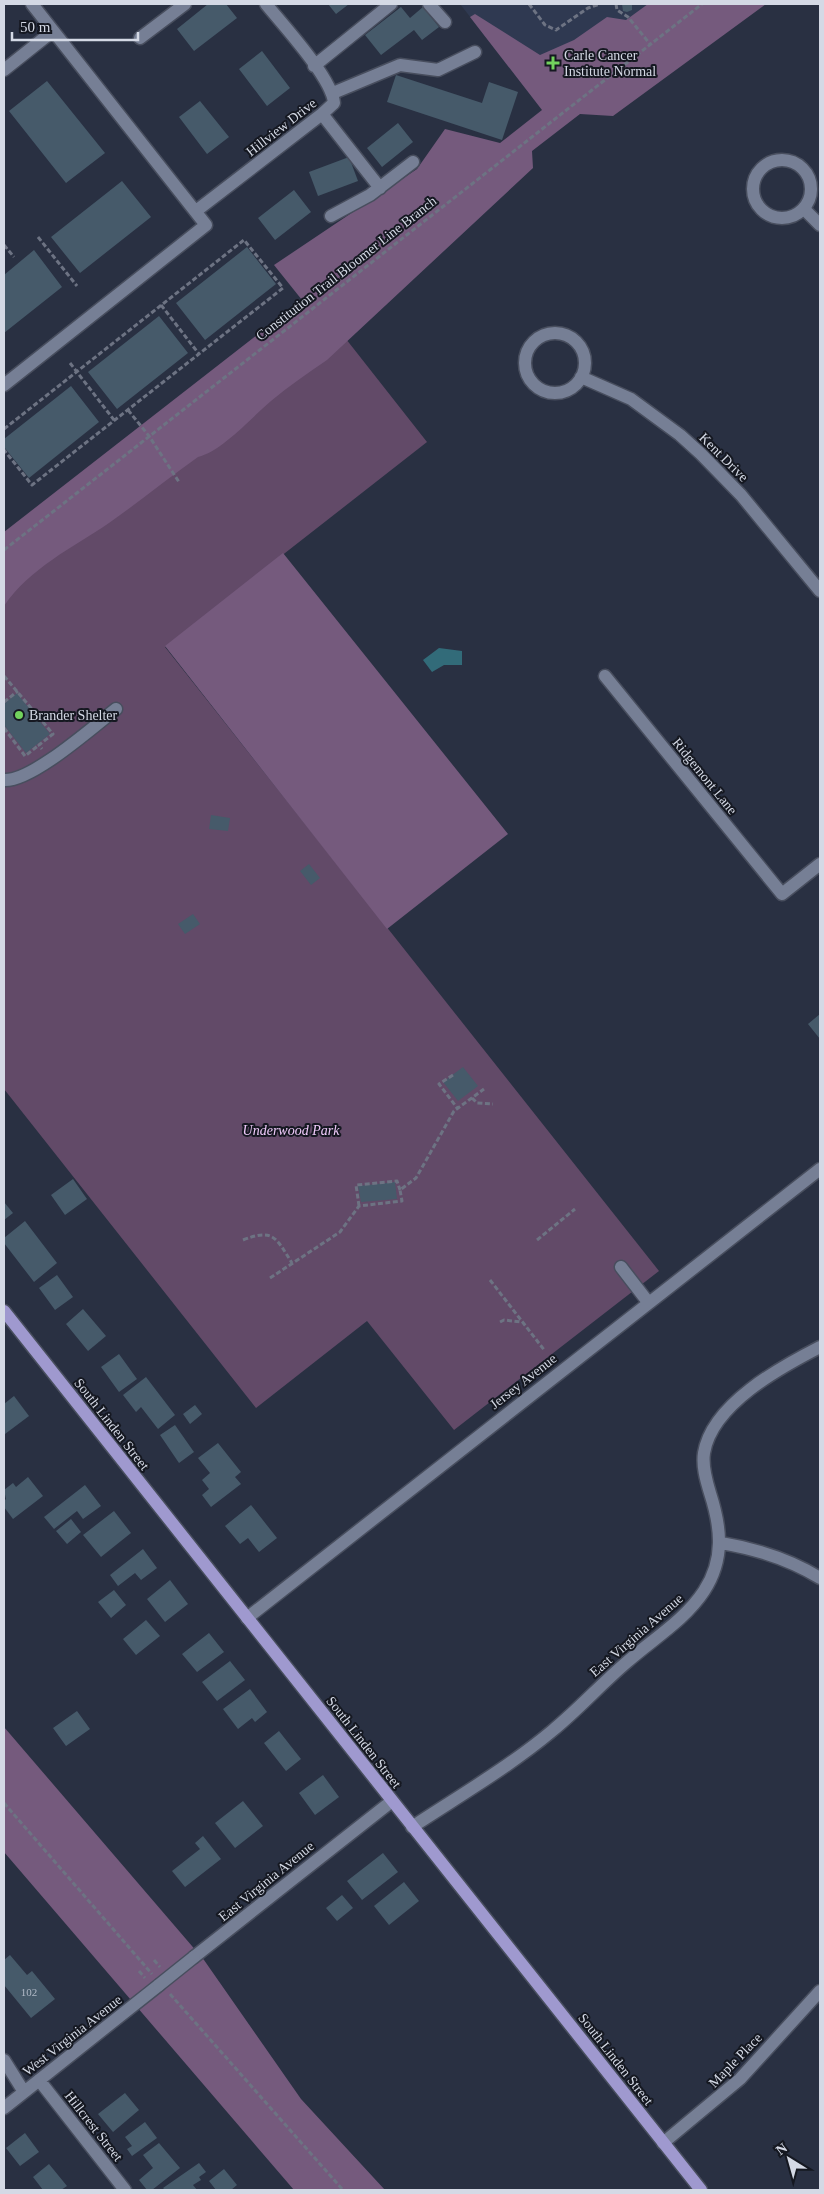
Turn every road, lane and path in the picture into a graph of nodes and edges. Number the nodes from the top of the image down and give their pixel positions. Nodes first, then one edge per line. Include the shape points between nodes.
1 (32, 4) edge
2 (185, 4) edge
3 (266, 4) edge
4 (391, 4) edge
5 (429, 4) edge
6 (529, 4) edge
7 (600, 4) edge
8 (616, 4) edge
9 (702, 4) edge
10 (445, 22) dead end
11 (53, 31) junction
12 (140, 38) dead end
13 (650, 44) junction
14 (475, 52) dead end
15 (314, 66) junction
16 (4, 70) edge
17 (333, 93) junction
18 (322, 114) junction
19 (413, 162) dead end
20 (380, 188) junction
21 (804, 209) junction
22 (196, 211) junction
23 (331, 216) dead end
24 (820, 225) edge
25 (38, 238) dead end
26 (4, 245) edge
27 (14, 257) dead end
28 (77, 286) dead end
29 (161, 305) junction
30 (199, 354) junction
31 (70, 363) dead end
32 (76, 372) junction
33 (581, 377) junction
34 (4, 385) edge
35 (128, 410) junction
36 (114, 420) junction
37 (4, 429) edge
38 (149, 436) junction
39 (4, 450) edge
40 (179, 482) dead end
41 (4, 550) edge
42 (820, 591) edge
43 (4, 676) edge
44 (605, 676) dead end
45 (18, 691) junction
46 (4, 702) edge
47 (116, 709) dead end
48 (4, 728) edge
49 (39, 745) junction
50 (50, 759) junction
51 (4, 780) edge
52 (820, 864) edge
53 (453, 1075) dead end
54 (484, 1089) dead end
55 (472, 1098) junction
56 (493, 1104) dead end
57 (458, 1109) junction
58 (818, 1177) edge
59 (400, 1190) junction
60 (359, 1206) junction
61 (575, 1209) dead end
62 (243, 1240) dead end
63 (537, 1240) dead end
64 (292, 1263) junction
65 (621, 1267) dead end
66 (270, 1278) dead end
67 (490, 1280) dead end
68 (648, 1302) junction
69 (4, 1312) edge
70 (500, 1322) dead end
71 (522, 1322) junction
72 (820, 1347) edge
73 (545, 1351) dead end
74 (721, 1543) junction
75 (820, 1578) edge
76 (246, 1618) junction
77 (392, 1801) junction
78 (4, 1803) edge
79 (412, 1827) junction
80 (154, 1960) dead end
81 (161, 1968) dead end
82 (139, 1971) dead end
83 (146, 1979) dead end
84 (159, 1983) junction
85 (820, 1991) edge
86 (4, 2060) edge
87 (39, 2080) junction
88 (24, 2092) junction
89 (4, 2108) edge
90 (663, 2143) junction
91 (125, 2190) edge
92 (343, 2190) edge
93 (701, 2190) edge

1 - 11 street
2 - 12 street
3 - 15 street, Hillview Drive
4 - 15 street
5 - 10 street
6 - 7 path via 545,25 556,30 588,8
8 - 13 path via 617,10 628,16
9 - 13 path, Constitution Trail Bloomer Line Branch
11 - 16 street
11 - 22 street
13 - 38 path, Constitution Trail Bloomer Line Branch
14 - 17 street via 438,70 400,65
15 - 17 street, Hillview Drive
17 - 18 street, Hillview Drive via 334,103
18 - 20 street
18 - 22 street, Hillview Drive
19 - 20 street
20 - 23 street
21 - 21 street via 812,193 803,168 786,160 777,160 760,170 753,188 759,208 766,214 781,218 796,216
21 - 24 street
22 - 34 street via 206,225
25 - 28 path
26 - 27 path
29 - 30 path
29 - 30 path via 244,240 282,288
29 - 32 path
30 - 35 path
31 - 32 path
32 - 36 path
32 - 37 path
33 - 33 street via 584,356 569,337 554,333 544,335 529,348 526,367 541,389 559,392 568,389
33 - 42 street, Kent Drive via 630,399 694,448 741,495
35 - 36 path
35 - 38 path
36 - 39 path via 32,485
38 - 40 path
38 - 41 path, Constitution Trail Bloomer Line Branch
43 - 45 path
44 - 52 street, Ridgemont Lane via 782,894
45 - 46 path
45 - 49 path via 53,734
47 - 50 street
48 - 49 path via 25,756
49 - 50 path
50 - 51 street via 12,781
53 - 57 path via 439,1084
54 - 55 path
55 - 56 path via 477,1103
55 - 57 path
57 - 59 path via 416,1178
58 - 68 street, Jersey Avenue
59 - 60 path via 402,1201
59 - 60 path via 397,1181 356,1185
60 - 64 path via 340,1232
61 - 63 path
62 - 64 path via 270,1234
64 - 66 path
65 - 68 street
67 - 71 path
68 - 76 street, Jersey Avenue
69 - 76 main road, South Linden Street
70 - 71 path
71 - 73 path
72 - 74 street, East Virginia Avenue via 791,1362 744,1396 726,1412 708,1439 704,1466
74 - 75 street via 775,1555
74 - 79 street, East Virginia Avenue via 705,1589 678,1621 608,1678 551,1732
76 - 77 main road, South Linden Street
77 - 79 main road, South Linden Street
77 - 84 street, East Virginia Avenue, bridge
78 - 84 path
79 - 90 main road, South Linden Street
80 - 81 path
82 - 83 path
84 - 87 street, West Virginia Avenue
84 - 92 path
85 - 90 street, Maple Place via 740,2079
86 - 88 street
87 - 88 street, West Virginia Avenue
87 - 91 street, Hillcrest Street
88 - 89 street, West Virginia Avenue
90 - 93 main road, South Linden Street

